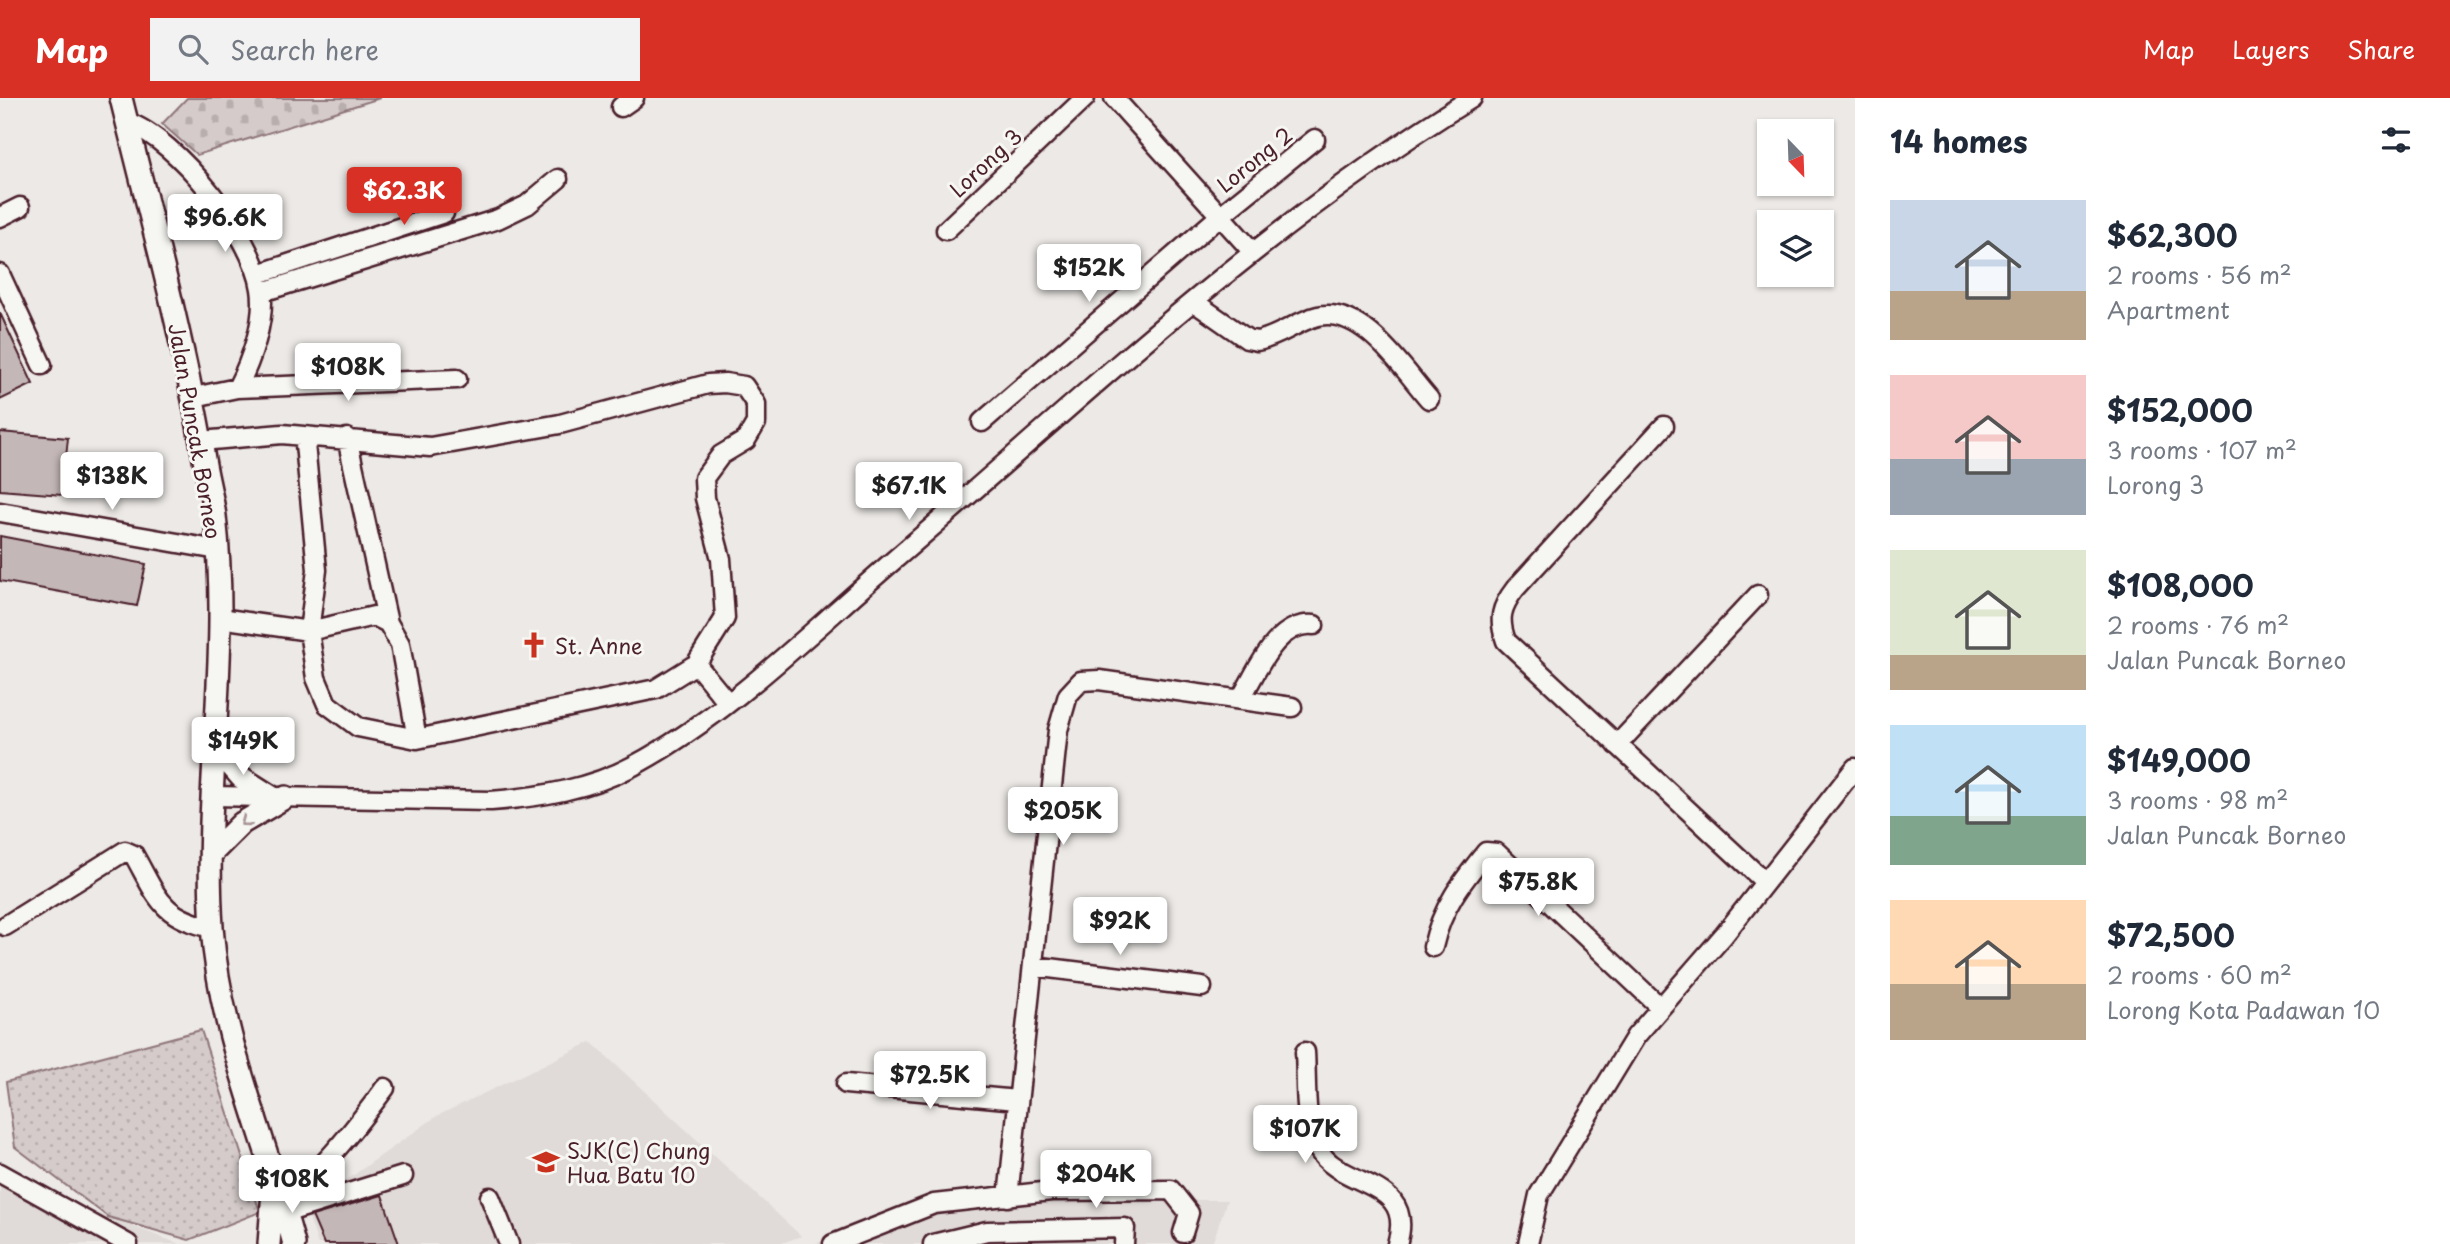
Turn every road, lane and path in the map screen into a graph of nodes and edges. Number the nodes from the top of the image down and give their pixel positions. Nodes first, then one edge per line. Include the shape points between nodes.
1 (121, 98) edge
2 (1085, 98) edge
3 (1114, 98) edge
4 (1472, 98) edge
5 (127, 122) junction
6 (1315, 139) dead end
7 (558, 179) dead end
8 (20, 207) dead end
9 (444, 213) dead end
10 (1221, 215) junction
11 (0, 217) edge
12 (946, 230) dead end
13 (1252, 251) junction
14 (0, 274) edge
15 (258, 274) junction
16 (262, 292) junction
17 (1194, 302) junction
18 (42, 365) dead end
19 (457, 379) dead end
20 (237, 388) junction
21 (194, 397) junction
22 (1429, 399) dead end
23 (982, 422) dead end
24 (1664, 426) dead end
25 (314, 437) junction
26 (347, 438) junction
27 (201, 441) junction
28 (0, 513) edge
29 (218, 550) junction
30 (1758, 596) dead end
31 (220, 618) junction
32 (388, 623) junction
33 (1314, 625) dead end
34 (309, 631) junction
35 (696, 664) junction
36 (1241, 698) junction
37 (728, 702) junction
38 (1292, 707) dead end
39 (417, 739) junction
40 (1617, 745) junction
41 (215, 747) junction
42 (1855, 768) edge
43 (214, 796) junction
44 (279, 797) junction
45 (211, 854) junction
46 (1764, 881) junction
47 (5, 926) dead end
48 (212, 928) junction
49 (1433, 947) dead end
50 (1033, 966) junction
51 (1202, 986) dead end
52 (1660, 1007) junction
53 (1305, 1052) dead end
54 (846, 1084) dead end
55 (385, 1088) dead end
56 (1017, 1100) junction
57 (0, 1173) edge
58 (403, 1176) dead end
59 (274, 1182) junction
60 (490, 1197) dead end
61 (1008, 1197) junction
62 (285, 1213) junction
63 (1184, 1233) dead end
64 (988, 1237) edge
65 (128, 1244) edge
66 (269, 1244) edge
67 (294, 1244) edge
68 (509, 1244) edge
69 (833, 1244) edge
70 (933, 1244) edge
71 (1124, 1244) edge
72 (1397, 1244) edge
73 (1528, 1244) edge

1 - 5 main road, Jalan Puncak Borneo
2 - 12 street, Lorong 3
3 - 10 street
4 - 13 street via 1356,172
5 - 15 street via 158,138 196,174 218,201
5 - 21 main road, Jalan Puncak Borneo
6 - 10 street, Lorong 2
7 - 16 street via 527,205 498,219
8 - 11 street
9 - 15 street
10 - 13 street
10 - 23 street, Lorong 2
13 - 17 street
14 - 18 street
15 - 16 street
16 - 20 street via 248,367
17 - 22 street via 1247,340 1258,341 1316,316 1338,314 1364,327
17 - 37 street
19 - 20 street
20 - 21 street
21 - 27 main road, Jalan Puncak Borneo
24 - 40 street via 1515,589 1503,604 1500,624 1506,641
25 - 26 street
25 - 27 street via 282,434
25 - 34 street via 305,444 317,569
26 - 32 street
26 - 35 street via 430,447 560,425 708,384 744,386 756,404 755,423 746,440 721,455 704,478 721,559 725,618
27 - 29 main road, Jalan Puncak Borneo
28 - 29 street
29 - 31 main road, Jalan Puncak Borneo
30 - 40 street
31 - 34 street
31 - 41 main road, Jalan Puncak Borneo
32 - 34 street via 374,616
32 - 39 street via 400,644
33 - 36 street via 1295,625 1281,636
34 - 39 street via 316,678 327,704 358,727
35 - 37 street
35 - 39 street via 656,689
36 - 38 street
36 - 50 street via 1099,680 1074,686 1058,730
37 - 44 street via 631,767 585,785 534,797 491,802
40 - 46 street
41 - 43 main road, Jalan Puncak Borneo
41 - 44 main road via 242,778
42 - 46 street
43 - 44 street
43 - 45 main road, Jalan Puncak Borneo
44 -> 45 main road via 242,823
45 - 48 main road, Jalan Puncak Borneo
46 - 52 street via 1724,935
47 - 48 street via 125,851 134,855 169,912 185,922
48 - 59 main road, Jalan Puncak Borneo via 233,1051
49 - 52 street via 1447,904 1486,852 1497,853
50 - 51 street
50 - 56 street
52 - 73 street via 1636,1036 1563,1151 1539,1195
53 - 72 street via 1312,1133 1319,1152 1395,1203 1401,1219
54 - 56 street
55 - 59 street via 304,1180 291,1186
56 - 61 street
57 - 65 street
58 - 62 street
59 - 62 main road, Jalan Puncak Borneo
59 - 66 main road, Jalan Puncak Borneo
60 - 68 street
61 - 63 street via 1051,1191 1171,1190 1189,1213
61 - 69 street via 934,1204
62 - 67 main road, Jalan Puncak Borneo
64 - 70 street
64 - 71 street via 1125,1228

